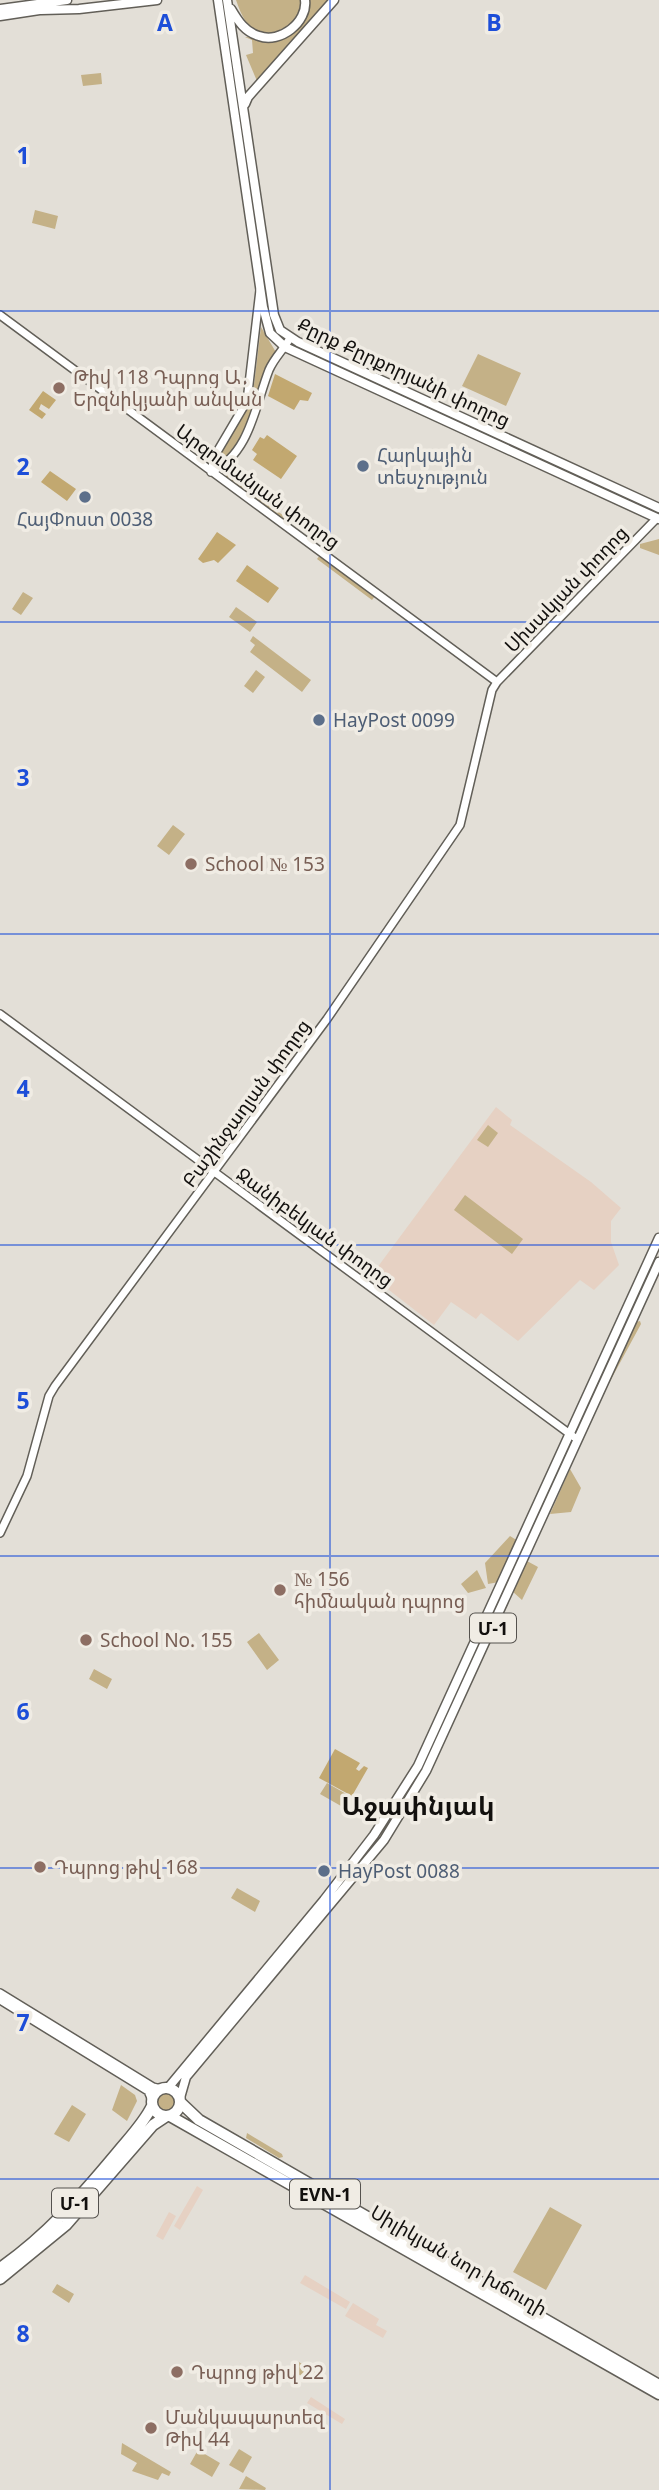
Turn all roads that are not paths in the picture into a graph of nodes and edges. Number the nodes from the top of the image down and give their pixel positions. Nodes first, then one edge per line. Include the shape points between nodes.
1 (17, 0) edge
2 (66, 0) edge
3 (113, 0) edge
4 (157, 0) edge
5 (216, 0) edge
6 (305, 0) edge
7 (334, 0) edge
8 (227, 2) edge
9 (41, 10) junction
10 (2, 11) edge
11 (244, 107) junction
12 (261, 286) junction
13 (0, 315) edge
14 (290, 338) junction
15 (285, 348) junction
16 (211, 471) junction
17 (659, 508) edge
18 (658, 519) edge
19 (497, 682) junction
20 (0, 1014) edge
21 (214, 1173) junction
22 (659, 1238) edge
23 (659, 1262) edge
24 (569, 1435) junction
25 (578, 1439) junction
26 (0, 1510) edge
27 (9, 1516) junction
28 (0, 1535) edge
29 (0, 1993) edge
30 (0, 2000) edge
31 (165, 2089) junction
32 (180, 2100) junction
33 (152, 2103) junction
34 (167, 2116) junction
35 (0, 2268) edge
36 (0, 2279) edge
37 (659, 2385) edge
38 (659, 2394) edge

1 - 10 main road
2 - 10 main road
3 - 9 main road
4 - 9 main road
5 - 12 main road, Քըրք Քըրքորյանի փողոց
6 - 8 main road via 301,21 281,35 266,38 243,27
7 - 11 main road
8 - 11 main road
9 - 10 main road
11 - 14 main road, Քըրք Քըրքորյանի փողոց via 274,315 280,330
12 - 15 main road, Քըրք Քըրքորյանի փողոց via 270,333
12 - 16 main road via 247,401 214,457
13 - 16 main road, Արզումանյան փողոց
14 - 15 main road
14 - 17 main road, Քըրք Քըրքորյանի փողոց
15 - 16 main road via 271,366 242,440 228,461
15 - 18 main road, Քըրք Քըրքորյանի փողոց
16 - 19 main road, Արզումանյան փողոց
18 - 19 main road, Սիսակյան փողոց
19 - 21 main road, Բաշինջաղյան փողոց via 460,825
20 - 21 main road, Ջանիբեկյան փողոց
21 - 24 main road, Ջանիբեկյան փողոց
21 - 27 main road, Բաշինջաղյան փողոց via 48,1396 27,1476
22 - 24 main road, Մ-1
23 - 25 main road, Մ-1
24 - 25 main road, Ջանիբեկյան փողոց
24 - 31 main road, Մ-1 via 453,1692 395,1804 324,1900
25 - 32 main road, Մ-1 via 450,1722 405,1809 186,2077
26 - 27 main road
27 - 28 main road, Բաշինջաղյան փողոց
29 - 31 main road via 153,2087
30 - 33 main road via 148,2091
31 - 32 highway
31 - 33 highway
32 - 34 highway via 176,2113
32 - 37 highway, Սիլիկյան նոր խճուղի / EVN-1 via 199,2120
33 - 34 highway via 157,2113
33 - 35 highway, Մ-1 via 138,2127 69,2210
34 - 36 highway, Մ-1 via 153,2125 66,2225
34 - 38 highway, Սիլիկյան նոր խճուղի / EVN-1

